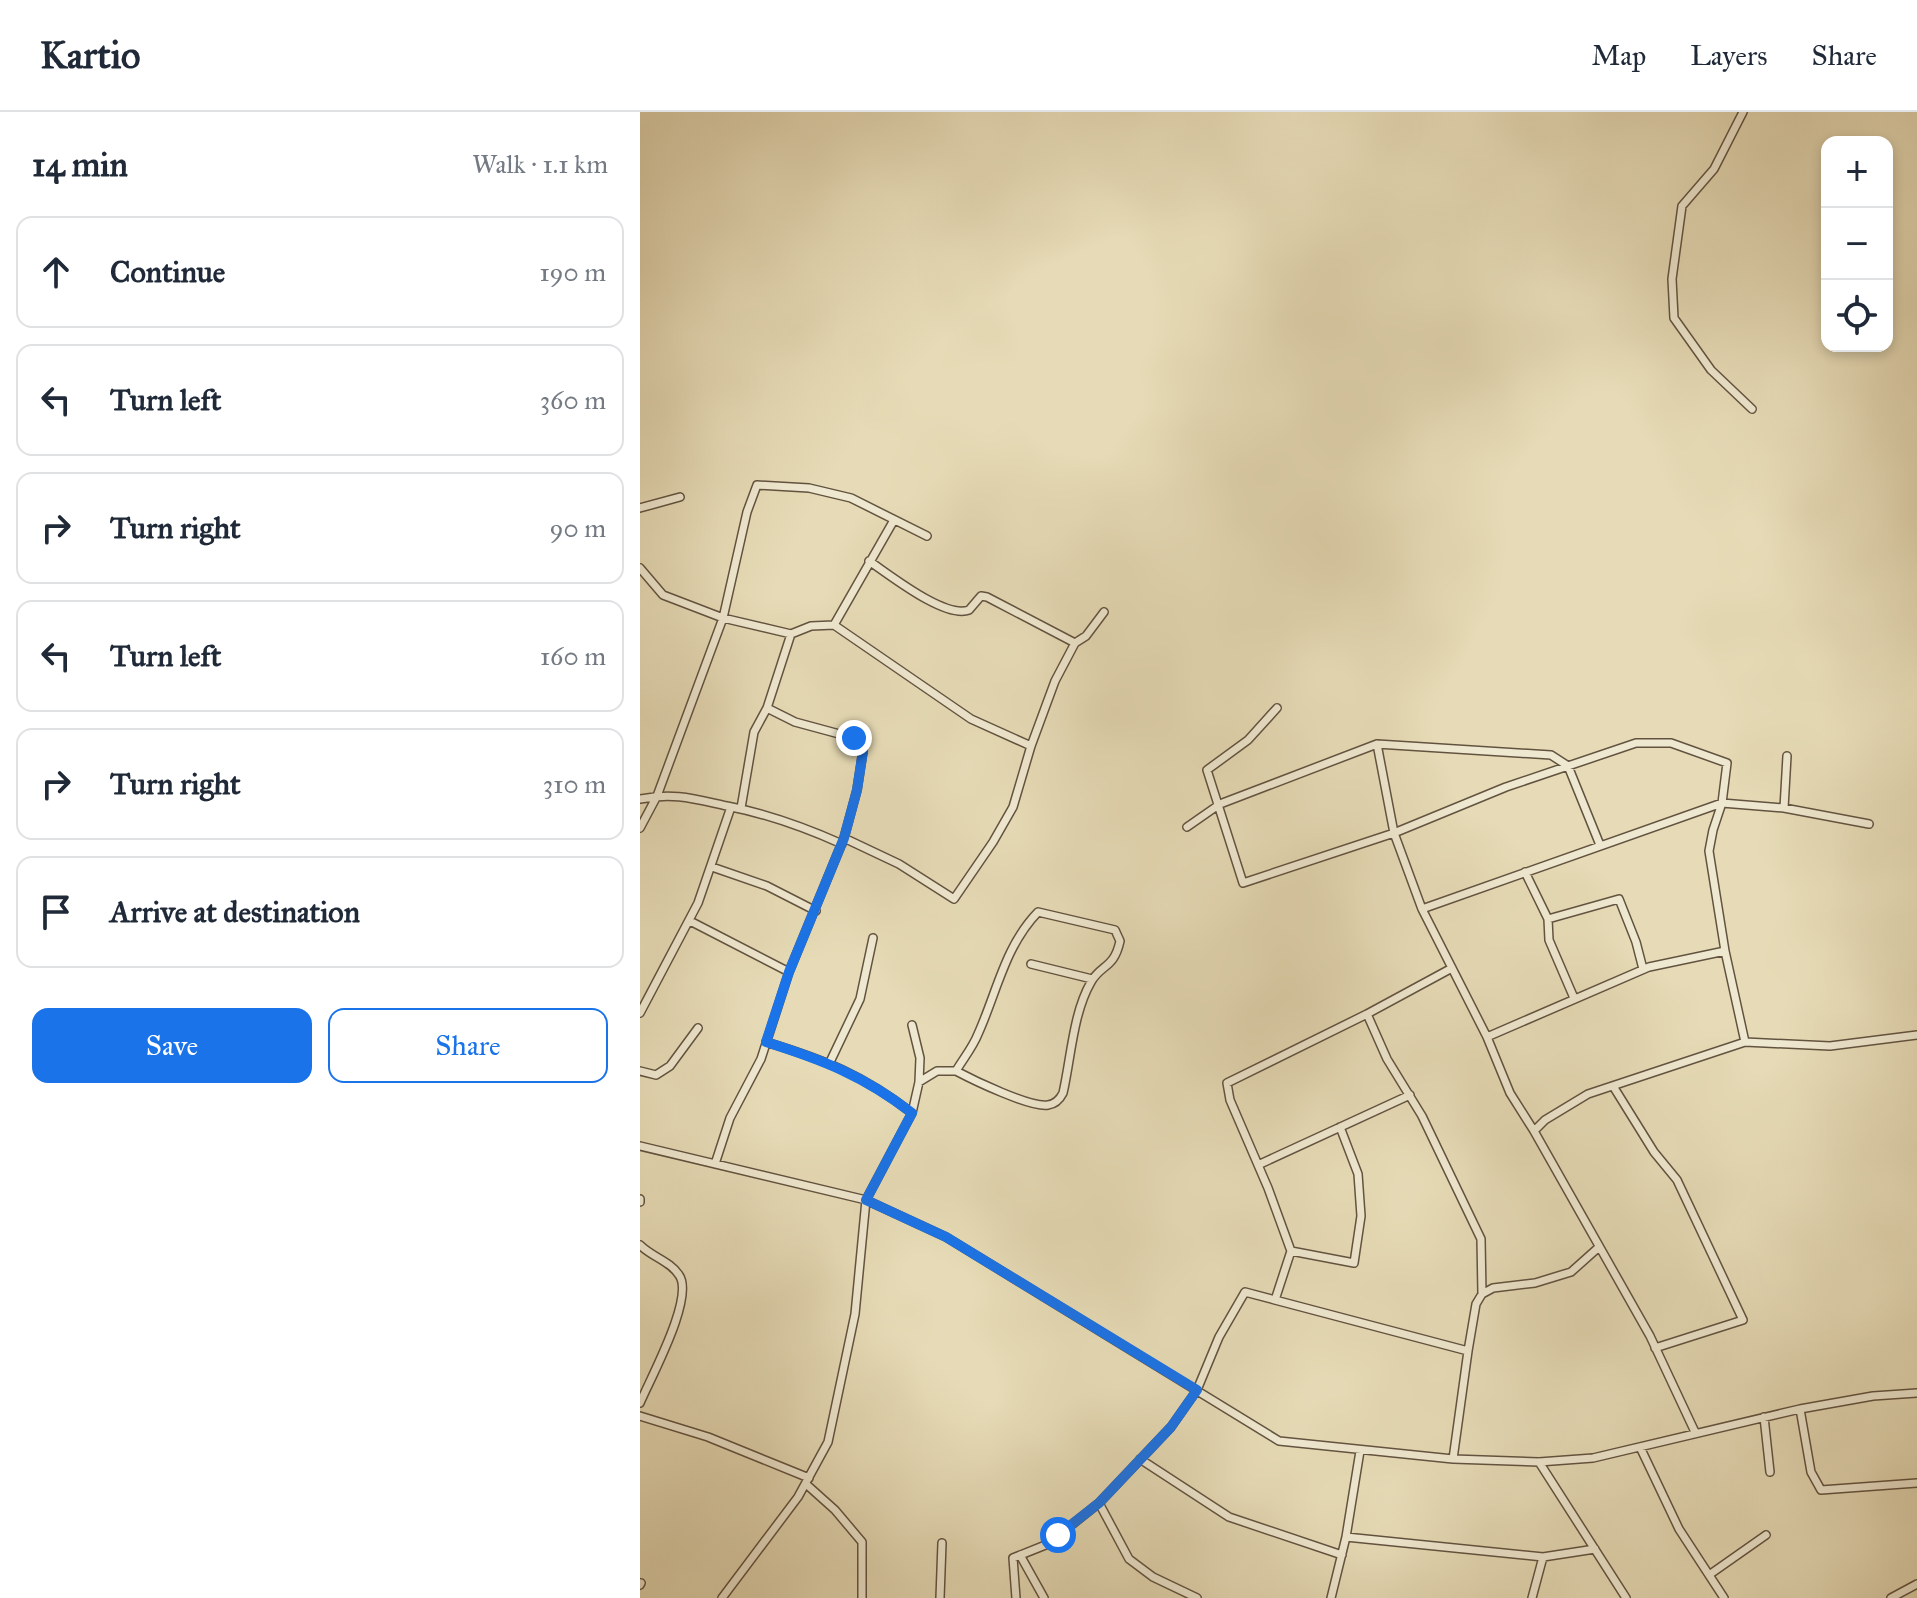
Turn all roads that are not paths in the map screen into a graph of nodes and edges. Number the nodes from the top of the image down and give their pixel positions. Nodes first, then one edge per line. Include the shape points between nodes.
1 (1743, 112) edge
2 (1752, 409) dead end
3 (680, 497) dead end
4 (640, 508) edge
5 (894, 520) junction
6 (927, 536) dead end
7 (869, 561) junction
8 (640, 568) edge
9 (1104, 612) dead end
10 (723, 618) junction
11 (834, 625) junction
12 (791, 634) junction
13 (1075, 643) junction
14 (767, 708) junction
15 (1277, 708) dead end
16 (1377, 744) junction
17 (1031, 746) junction
18 (1787, 756) dead end
19 (1568, 766) junction
20 (657, 796) junction
21 (640, 799) edge
22 (1722, 803) junction
23 (1220, 804) junction
24 (731, 807) junction
25 (741, 808) junction
26 (1784, 808) junction
27 (1869, 824) dead end
28 (1187, 827) dead end
29 (640, 828) edge
30 (1394, 833) junction
31 (843, 841) junction
32 (1600, 845) junction
33 (712, 867) junction
34 (1525, 872) junction
35 (1422, 909) junction
36 (816, 911) junction
37 (1548, 919) junction
38 (690, 921) junction
39 (873, 938) dead end
40 (1725, 951) junction
41 (1031, 964) dead end
42 (1452, 968) junction
43 (1643, 969) junction
44 (789, 972) junction
45 (1092, 979) junction
46 (1574, 998) junction
47 (640, 1013) edge
48 (1367, 1014) junction
49 (912, 1025) dead end
50 (698, 1028) dead end
51 (1917, 1035) edge
52 (1487, 1037) junction
53 (766, 1042) junction
54 (1745, 1042) junction
55 (830, 1062) junction
56 (640, 1071) edge
57 (956, 1071) junction
58 (919, 1082) junction
59 (1613, 1086) junction
60 (1410, 1095) junction
61 (912, 1113) junction
62 (1340, 1127) junction
63 (1534, 1131) junction
64 (640, 1146) edge
65 (715, 1164) junction
66 (1258, 1165) junction
67 (866, 1200) junction
68 (640, 1245) edge
69 (1599, 1247) junction
70 (1291, 1251) junction
71 (1482, 1294) junction
72 (1275, 1300) junction
73 (1655, 1348) junction
74 (1468, 1351) junction
75 (1197, 1390) junction
76 (1917, 1393) edge
77 (640, 1403) edge
78 (1800, 1409) junction
79 (640, 1416) edge
80 (1764, 1417) junction
81 (1695, 1432) junction
82 (1640, 1447) junction
83 (1360, 1451) junction
84 (1140, 1459) junction
85 (1453, 1459) junction
86 (1539, 1462) junction
87 (1770, 1472) dead end
88 (808, 1481) junction
89 (1917, 1483) edge
90 (1099, 1503) junction
91 (1766, 1535) dead end
92 (1346, 1537) junction
93 (942, 1543) dead end
94 (1595, 1549) junction
95 (1020, 1555) junction
96 (1342, 1555) junction
97 (1543, 1557) junction
98 (1709, 1575) junction
99 (1917, 1584) edge
100 (722, 1598) edge
101 (862, 1598) edge
102 (940, 1598) edge
103 (1016, 1598) edge
104 (1044, 1598) edge
105 (1197, 1598) edge
106 (1331, 1598) edge
107 (1532, 1598) edge
108 (1626, 1598) edge
109 (1724, 1598) edge
110 (1891, 1598) edge

1 - 2 street via 1714,169 1682,206 1672,279 1674,318 1711,370
3 - 4 street
5 - 6 street
5 - 7 street
5 - 10 street via 851,498 809,488 757,485
7 - 11 street
7 - 13 street via 955,612 969,610 975,599 987,597
8 - 10 street via 663,595
9 - 13 street
10 - 12 street
10 - 20 street
11 - 12 street
11 - 17 street via 971,719
12 - 14 street
13 - 17 street
14 - 25 street via 754,732
14 - 31 street via 861,743 857,790
15 - 23 street via 1248,740 1207,770
16 - 19 street via 1551,755
16 - 23 street
16 - 30 street
17 - 31 street via 1013,807 954,899 899,864
18 - 26 street
19 - 22 street via 1636,743 1671,743 1727,763
19 - 30 street
19 - 32 street
20 - 21 street
20 - 24 street via 681,795
20 - 29 street
22 - 26 street
22 - 32 street
22 - 40 street via 1709,851
23 - 28 street
23 - 30 street via 1243,883
24 - 25 street
24 - 33 street
25 - 31 street
26 - 27 street
30 - 35 street
31 - 36 street
32 - 34 street
33 - 36 street
33 - 38 street
34 - 35 street
34 - 37 street
35 - 42 street
36 - 44 street
37 - 43 street via 1619,899
37 - 46 street via 1549,940
38 - 44 street
38 - 47 street
39 - 55 street via 860,999
40 - 43 street
40 - 54 street
41 - 45 street
42 - 48 street
42 - 52 street
43 - 46 street
44 - 53 street
45 - 57 street via 1063,1093 1055,1102 1044,1105
45 - 57 street via 1113,961 1120,941 1117,931 1038,912 1019,935 978,1035
46 - 52 street
48 - 60 street
48 - 66 street via 1229,1081 1230,1100
49 - 58 street
50 - 56 street via 665,1071
51 - 54 street via 1830,1046
52 - 63 street via 1510,1093
53 - 55 street
53 - 65 street
54 - 59 street
55 - 61 street
57 - 58 street via 942,1069
58 - 61 street
59 - 63 street via 1588,1094
59 - 73 street via 1677,1180 1743,1320
60 - 62 street
60 - 71 street via 1481,1239
61 - 67 street
62 - 66 street
62 - 70 street via 1358,1174 1361,1216 1354,1263
63 - 69 street
64 - 65 street
65 - 67 street
66 - 70 street
67 - 75 street via 946,1237
67 - 88 street via 855,1314 828,1442
68 - 77 street via 672,1266 682,1277 684,1290
69 - 71 street via 1571,1272
69 - 73 street
70 - 72 street
71 - 74 street
72 - 74 street
72 - 75 street via 1245,1292
73 - 81 street
74 - 85 street
75 - 83 street via 1279,1441
75 - 84 street
76 - 78 street
78 - 80 street
78 - 89 street via 1811,1472 1821,1490
79 - 88 street via 708,1437
80 - 81 street
80 - 87 street
81 - 82 street
82 - 86 street
82 - 98 street via 1679,1529
83 - 85 street
83 - 92 street
84 - 90 street
84 - 96 street via 1229,1517
85 - 86 street
86 - 94 street
88 - 100 street
88 - 101 street via 862,1542
90 - 95 street via 1048,1544
90 - 105 street via 1129,1559
91 - 98 street
92 - 96 street
92 - 97 street
93 - 102 street
94 - 97 street
94 - 108 street
95 - 103 street via 1013,1558
95 - 104 street
96 - 106 street
97 - 107 street
98 - 109 street
99 - 110 street

